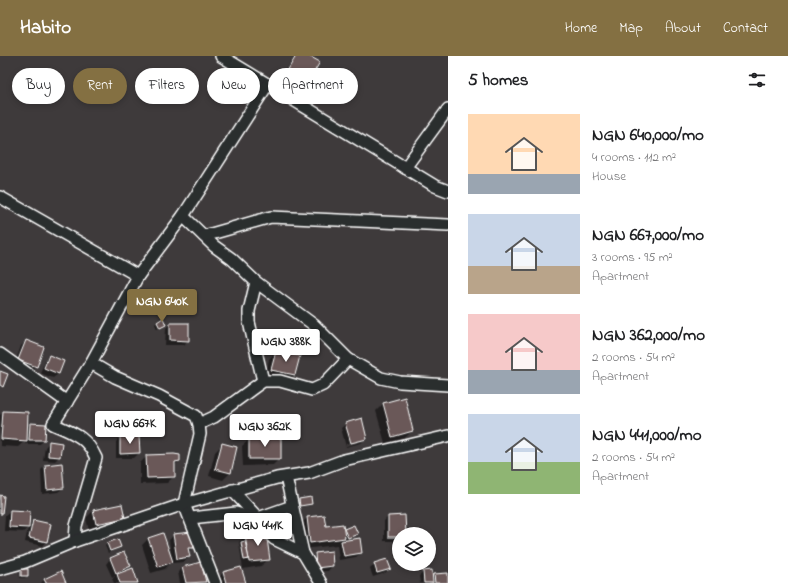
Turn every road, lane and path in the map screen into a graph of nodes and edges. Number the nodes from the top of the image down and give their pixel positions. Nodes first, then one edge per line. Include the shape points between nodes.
1 (221, 56) edge
2 (268, 84) joint
3 (300, 104) edge
4 (448, 109) edge
5 (405, 168) junction
6 (448, 190) edge
7 (0, 197) edge
8 (183, 216) junction
9 (448, 226) edge
10 (204, 236) junction
11 (138, 276) junction
12 (256, 282) junction
13 (0, 354) edge
14 (348, 359) junction
15 (91, 363) junction
16 (263, 382) junction
17 (448, 385) edge
18 (67, 402) junction
19 (199, 424) junction
20 (448, 436) edge
21 (286, 476) junction
22 (232, 490) junction
23 (184, 504) junction
24 (292, 506) junction
25 (191, 518) junction
26 (257, 518) junction
27 (74, 541) junction
28 (303, 553) junction
29 (0, 569) edge
30 (215, 583) edge
31 (321, 583) edge

1 - 2 street
2 - 8 street
3 - 5 street
4 - 5 street
5 - 6 street via 435,186
7 - 11 street
8 - 10 street
8 - 11 street
9 - 10 street via 270,216
10 - 12 street
11 - 15 street
12 - 14 street via 314,325
12 - 16 street via 249,322
13 - 18 street
14 - 16 street via 323,386 312,390 280,381
14 - 17 street via 388,379
15 - 18 street
15 - 19 street via 115,378 159,396 196,416
16 - 19 street via 214,417
18 - 27 street via 52,424 80,436 96,458
19 - 23 street via 200,434
20 - 21 street via 344,460 309,473
21 - 22 street
21 - 24 street
22 - 23 street
22 - 26 street
23 - 25 street
23 - 27 street
24 - 26 street
24 - 28 street
25 - 26 street via 236,513
25 - 30 street
26 - 28 street via 274,539
27 - 29 street via 25,562
28 - 31 street

